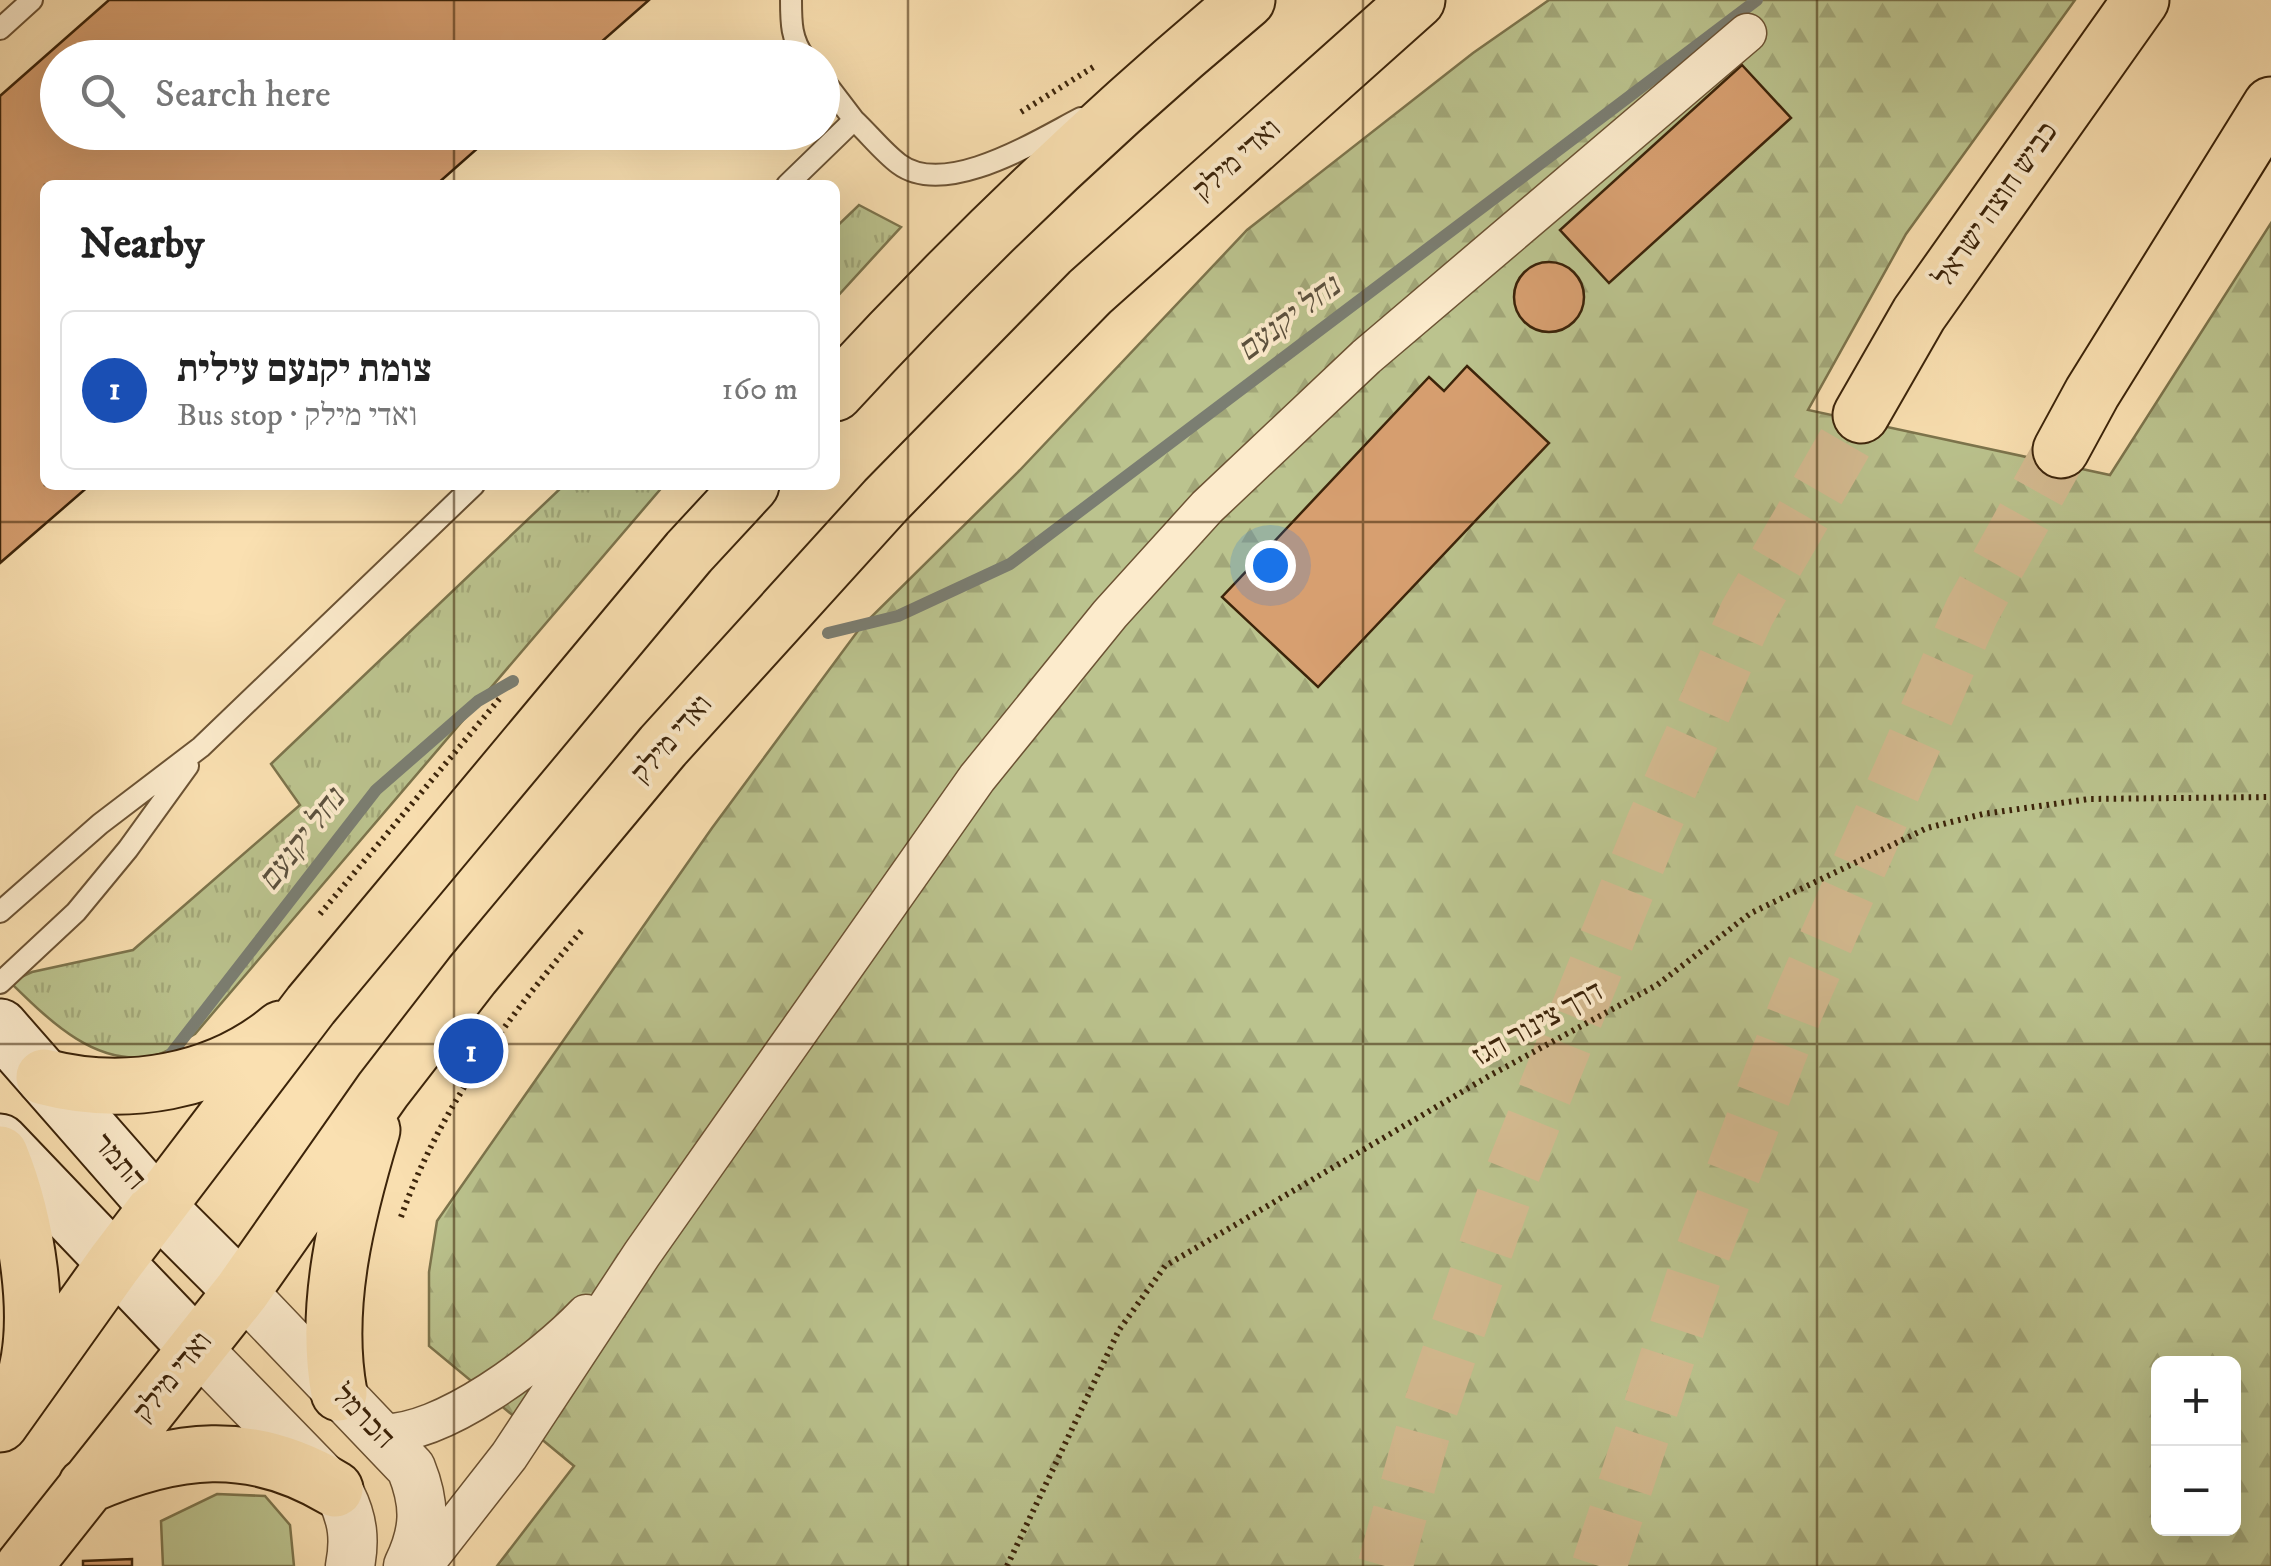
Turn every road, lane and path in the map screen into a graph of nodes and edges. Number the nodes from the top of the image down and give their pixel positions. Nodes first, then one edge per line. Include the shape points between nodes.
1 (32, 0) edge
2 (791, 0) edge
3 (1246, 0) edge
4 (1417, 0) edge
5 (2140, 0) edge
6 (0, 29) edge
7 (1747, 34) dead end
8 (794, 40) edge
9 (1141, 88) junction
10 (840, 102) edge
11 (2271, 105) edge
12 (854, 120) junction
13 (840, 133) edge
14 (823, 150) edge
15 (791, 180) edge
16 (840, 388) edge
17 (1861, 415) tunnel mouth
18 (2061, 450) tunnel mouth
19 (469, 490) edge
20 (746, 490) edge
21 (201, 747) junction
22 (2271, 796) edge
23 (0, 912) edge
24 (583, 929) dead end
25 (0, 983) edge
26 (311, 1005) junction
27 (0, 1027) edge
28 (44, 1077) junction
29 (384, 1090) junction
30 (0, 1142) edge
31 (0, 1154) edge
32 (157, 1206) junction
33 (398, 1232) dead end
34 (642, 1254) junction
35 (114, 1264) junction
36 (242, 1292) junction
37 (197, 1348) junction
38 (339, 1393) junction
39 (6, 1416) edge
40 (379, 1433) junction
41 (86, 1486) junction
42 (335, 1489) junction
43 (24, 1566) edge
44 (350, 1566) edge
45 (408, 1566) edge
46 (423, 1566) edge
47 (1008, 1566) edge

1 - 6 lane
2 - 8 lane
3 - 9 main road
4 - 29 main road, ואדי מילק via 1090,292 886,500 664,746
5 - 17 main road, כביש חוצה ישראל via 1919,314
7 - 34 street via 1366,357 1208,507 1110,614 967,792
9 - 12 lane via 997,160 957,172 900,165
9 - 16 main road
10 - 12 lane
11 - 18 main road
12 - 13 lane
14 - 15 lane
19 - 21 lane
20 - 26 main road
21 - 23 lane
21 - 25 lane via 76,912
22 - 47 path, דרך צינור הגז via 2090,799 1927,828 1751,912 1657,985 1165,1266 1119,1330
24 - 33 path via 516,1008 452,1103
26 - 28 main road via 274,1036 189,1078 96,1086
26 - 32 main road
27 - 28 main road, התמר
28 - 32 main road, התמר
29 - 36 main road, ואדי מילק
29 - 38 main road via 344,1239 335,1326
30 - 35 main road
31 - 39 main road via 23,1236 32,1326 23,1385
32 - 35 main road
32 - 36 main road, התמר
34 - 40 street via 526,1367 426,1426
34 - 46 street via 510,1456
35 - 37 main road
35 - 39 main road
36 - 37 main road, ואדי מילק
36 - 38 street, הכרמל
37 - 41 main road, ואדי מילק
37 - 42 street
38 - 40 street, הכרמל
40 - 45 street, הכרמל via 411,1468 423,1505 421,1536
41 - 42 main road via 153,1463 215,1453 269,1458
41 - 43 main road, ואדי מילק
42 - 44 street via 352,1525

